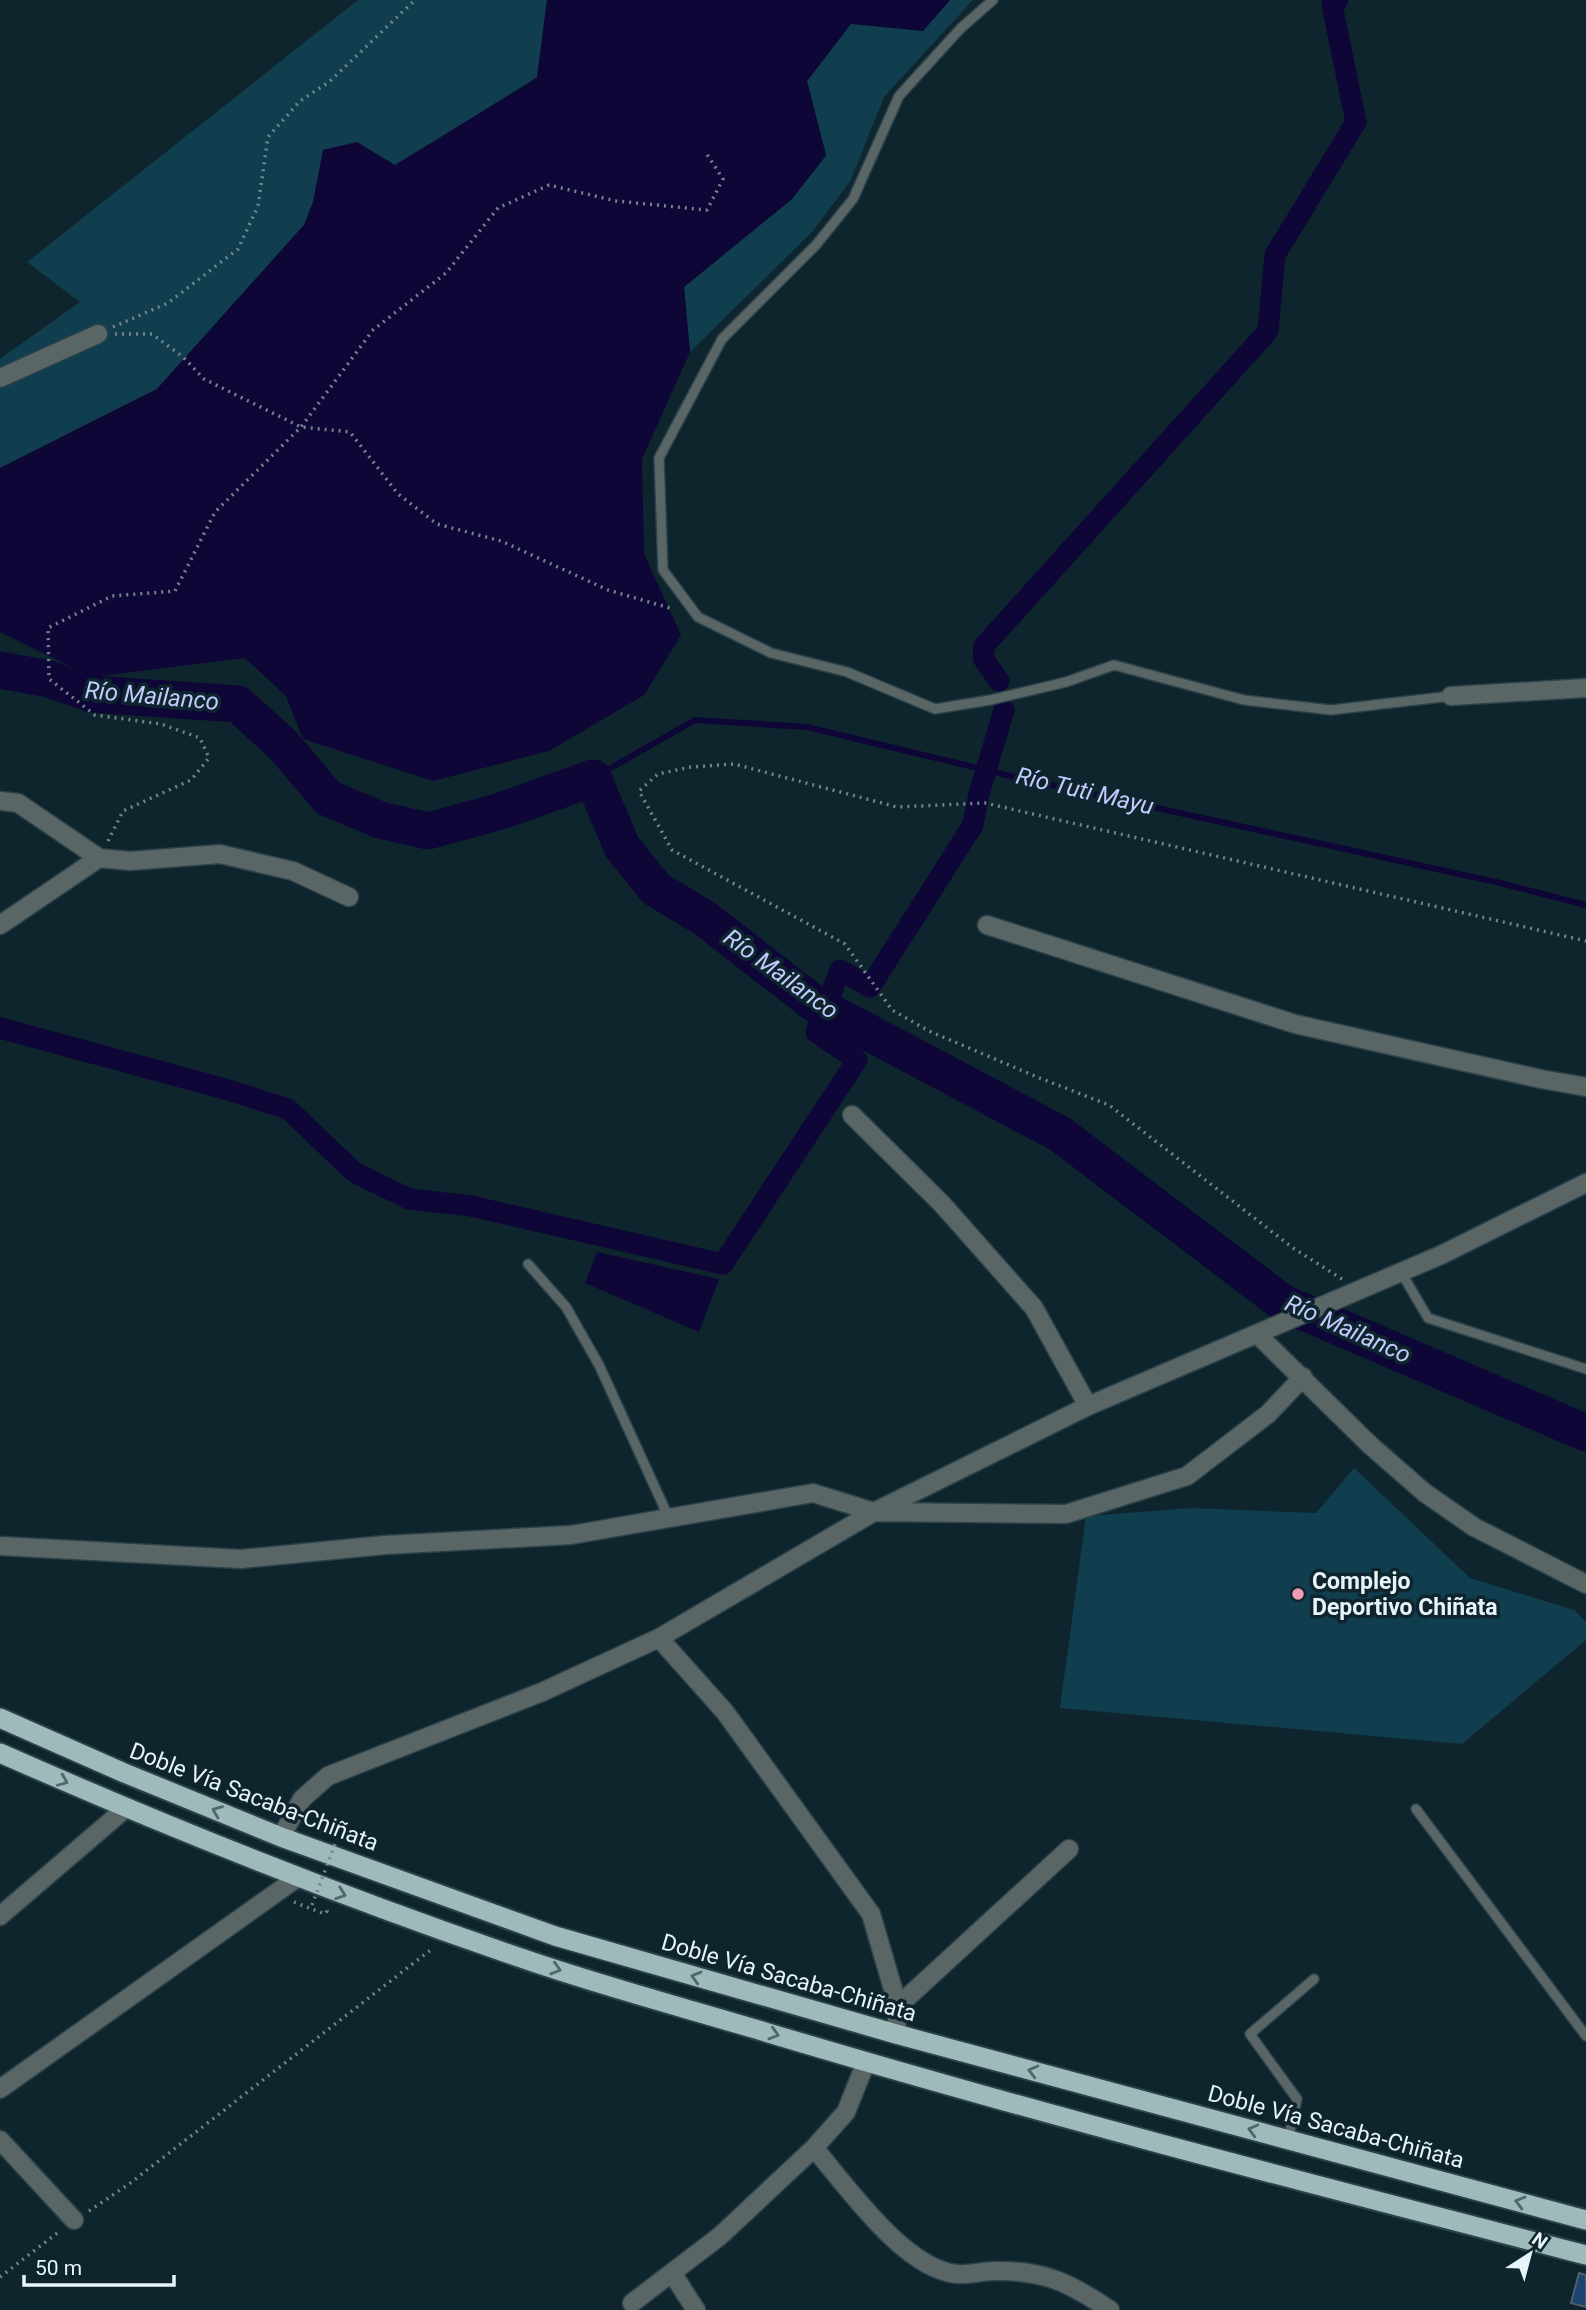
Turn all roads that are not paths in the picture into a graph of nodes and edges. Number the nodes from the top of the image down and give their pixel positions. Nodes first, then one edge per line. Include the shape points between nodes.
1 (993, 0) edge
2 (99, 334) road end
3 (0, 378) edge
4 (1586, 688) edge
5 (1451, 696) joint
6 (0, 801) edge
7 (99, 858) junction
8 (349, 897) dead end
9 (0, 925) edge
10 (987, 925) dead end
11 (1586, 1087) edge
12 (852, 1115) dead end
13 (1586, 1184) edge
14 (528, 1264) dead end
15 (1401, 1272) junction
16 (1257, 1335) junction
17 (1586, 1369) edge
18 (1303, 1377) junction
19 (1088, 1406) junction
20 (874, 1512) junction
21 (669, 1518) junction
22 (0, 1546) edge
23 (1586, 1584) edge
24 (659, 1638) junction
25 (0, 1718) edge
26 (0, 1753) edge
27 (126, 1808) junction
28 (1416, 1809) dead end
29 (281, 1837) junction
30 (1069, 1849) dead end
31 (297, 1878) junction
32 (0, 1916) edge
33 (1314, 1979) dead end
34 (898, 2006) junction
35 (896, 2034) junction
36 (1586, 2036) edge
37 (866, 2062) junction
38 (0, 2089) edge
39 (0, 2140) edge
40 (1288, 2140) junction
41 (814, 2148) junction
42 (74, 2220) road end
43 (1586, 2220) edge
44 (1586, 2255) edge
45 (672, 2273) junction
46 (632, 2303) dead end
47 (696, 2310) edge
48 (1110, 2310) edge

1 - 5 lane via 899,96 853,199 816,245 722,340 659,458 663,570 698,617 771,653 847,672 935,709 1066,682 1114,665 1244,699 1331,710
2 - 3 street
4 - 5 street
6 - 7 street via 18,803
7 - 8 street via 130,861 220,854 293,871
7 - 9 street
10 - 11 street via 1294,1024
12 - 19 street via 942,1204 1034,1308
13 - 15 street
14 - 21 lane via 566,1307 599,1365
15 - 16 street
15 - 17 lane via 1428,1318
16 - 18 street
16 - 19 street
18 - 20 street via 1268,1414 1187,1476 1066,1514
18 - 23 street via 1425,1493 1474,1527
19 - 20 street
20 - 21 street via 813,1493
20 - 24 street
21 - 22 street via 571,1535 385,1545 241,1559
24 - 29 street via 542,1692 328,1776 302,1799
24 - 34 street via 725,1712 871,1914
29 -> 25 highway, Doble Vía Sacaba-Chiñata
26 -> 27 highway
27 - 31 highway
27 - 32 street
28 - 36 lane
35 -> 29 highway, Doble Vía Sacaba-Chiñata via 555,1936
30 - 34 street
31 -> 37 highway via 536,1963
31 - 38 street
33 - 40 lane via 1250,2034 1297,2099
34 - 35 street
40 -> 35 highway, Doble Vía Sacaba-Chiñata
37 - 41 street via 846,2112
37 - 44 highway via 1206,2157
39 - 42 street
43 -> 40 highway, Doble Vía Sacaba-Chiñata
41 - 45 street via 720,2236
41 - 48 street via 877,2224 922,2262 956,2274 1028,2272 1076,2287
45 - 46 street
45 - 47 street

